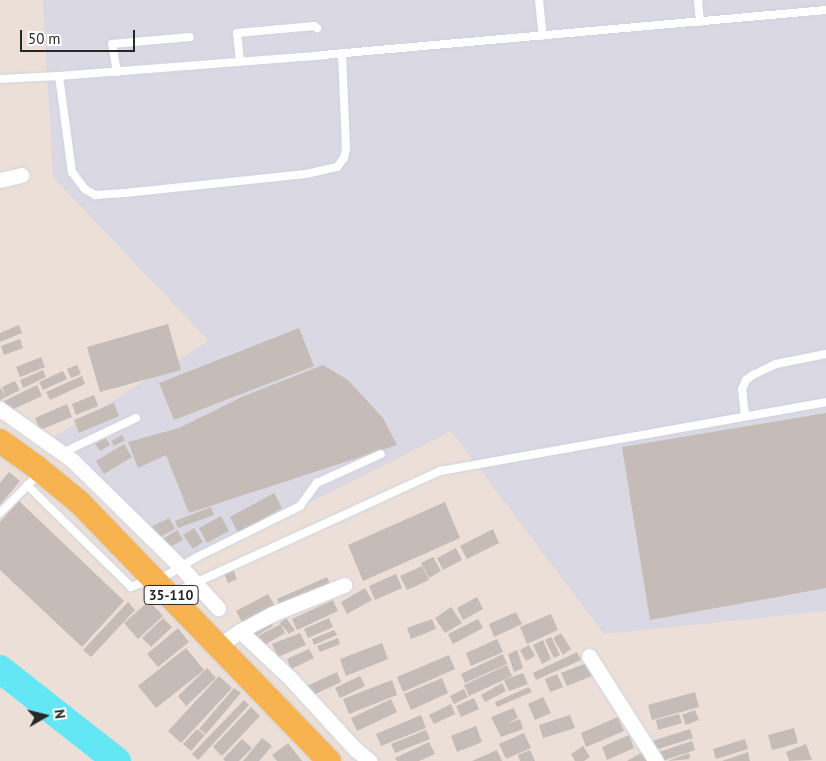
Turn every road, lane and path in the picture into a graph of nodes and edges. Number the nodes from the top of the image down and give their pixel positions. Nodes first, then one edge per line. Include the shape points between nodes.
1 (539, 0) edge
2 (698, 0) edge
3 (826, 10) edge
4 (700, 22) junction
5 (317, 28) dead end
6 (543, 36) junction
7 (190, 37) dead end
8 (342, 53) junction
9 (240, 62) junction
10 (117, 72) junction
11 (59, 76) junction
12 (0, 79) edge
13 (21, 174) dead end
14 (0, 180) edge
15 (826, 354) edge
16 (826, 402) edge
17 (0, 410) edge
18 (745, 416) junction
19 (136, 418) dead end
20 (0, 441) edge
21 (62, 453) junction
22 (381, 454) dead end
23 (35, 474) junction
24 (0, 513) edge
25 (134, 521) junction
26 (114, 538) junction
27 (180, 566) junction
28 (159, 583) junction
29 (196, 583) junction
30 (344, 585) dead end
31 (218, 608) dead end
32 (240, 631) junction
33 (219, 646) junction
34 (589, 656) dead end
35 (329, 761) edge
36 (370, 761) edge
37 (656, 761) edge

1 - 6 lane
2 - 4 lane
3 - 4 lane
4 - 6 lane
5 - 9 lane via 238,34
6 - 8 lane
7 - 10 lane via 112,44
8 - 9 lane
8 - 11 lane via 346,148 338,167 306,174 124,194 94,195 72,172
9 - 10 lane
10 - 11 lane
11 - 12 lane
13 - 14 street
15 - 18 lane via 776,364 746,380 742,389
16 - 18 lane
17 - 21 street
18 - 29 lane via 440,471
19 - 21 lane
20 - 23 main road, 35-110
21 - 23 street
21 - 25 street
22 - 27 lane via 317,483 300,506
23 - 24 lane
23 - 26 main road, 35-110 via 79,502
23 - 28 lane via 131,587
25 - 26 street
25 - 27 street
26 - 28 main road, 35-110
27 - 28 lane
27 - 29 street
28 - 29 lane
28 - 33 main road, 35-110
29 - 31 street
30 - 32 street via 272,614
32 - 33 street
32 - 36 street
33 - 35 main road, 35-110
34 - 37 street

